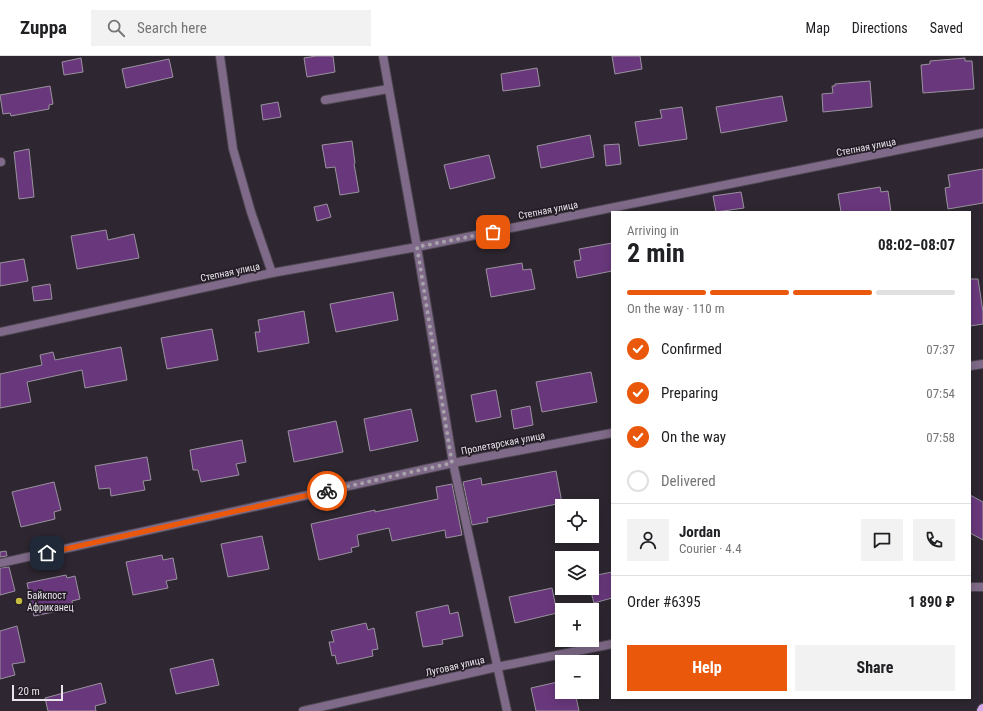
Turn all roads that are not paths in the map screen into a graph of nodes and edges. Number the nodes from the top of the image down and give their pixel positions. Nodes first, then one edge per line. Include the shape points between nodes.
1 (220, 56) edge
2 (383, 56) edge
3 (388, 89) junction
4 (325, 100) dead end
5 (983, 133) edge
6 (417, 247) junction
7 (272, 272) junction
8 (0, 332) edge
9 (983, 364) edge
10 (971, 366) edge
11 (611, 433) edge
12 (452, 463) junction
13 (0, 563) edge
14 (971, 587) edge
15 (983, 587) edge
16 (611, 644) edge
17 (497, 667) junction
18 (302, 711) edge
19 (507, 711) edge

1 - 7 street via 233,149
2 - 3 street
3 - 4 street
3 - 6 street
5 - 6 street, Степная улица
6 - 7 street, Степная улица
6 - 12 street
7 - 8 street, Степная улица
9 - 10 street
11 - 12 street, Пролетарская улица
12 - 13 street, Пролетарская улица
12 - 17 street
14 - 15 street
16 - 17 street, Луговая улица
17 - 18 street, Луговая улица
17 - 19 street

